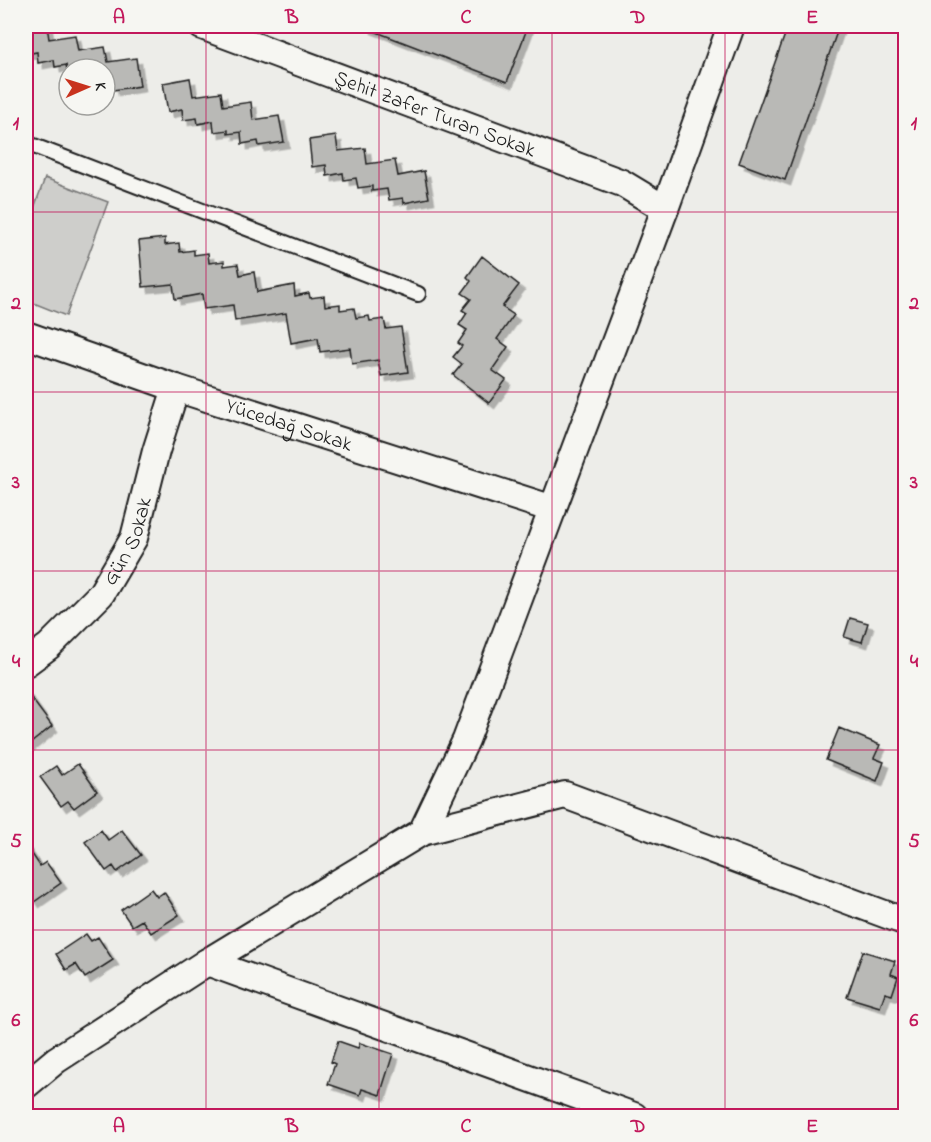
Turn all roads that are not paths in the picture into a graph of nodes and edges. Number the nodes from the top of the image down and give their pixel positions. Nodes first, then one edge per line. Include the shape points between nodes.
1 (202, 26) edge
2 (731, 26) edge
3 (26, 143) edge
4 (665, 209) junction
5 (418, 294) dead end
6 (26, 335) edge
7 (176, 388) junction
8 (553, 509) junction
9 (26, 663) edge
10 (423, 832) junction
11 (906, 922) edge
12 (207, 962) junction
13 (26, 1085) edge
14 (634, 1116) edge

1 - 4 street, Şehit Zafer Turan Sokak via 622,183
2 - 4 street
3 - 5 lane
4 - 8 street
6 - 7 street, Yücedağ Sokak
7 - 8 street, Yücedağ Sokak
7 - 9 street, Gün Sokak via 134,538 101,594 49,646
8 - 10 street via 466,740
10 - 11 street via 565,795
10 - 12 street
12 - 13 street via 57,1060
12 - 14 street

